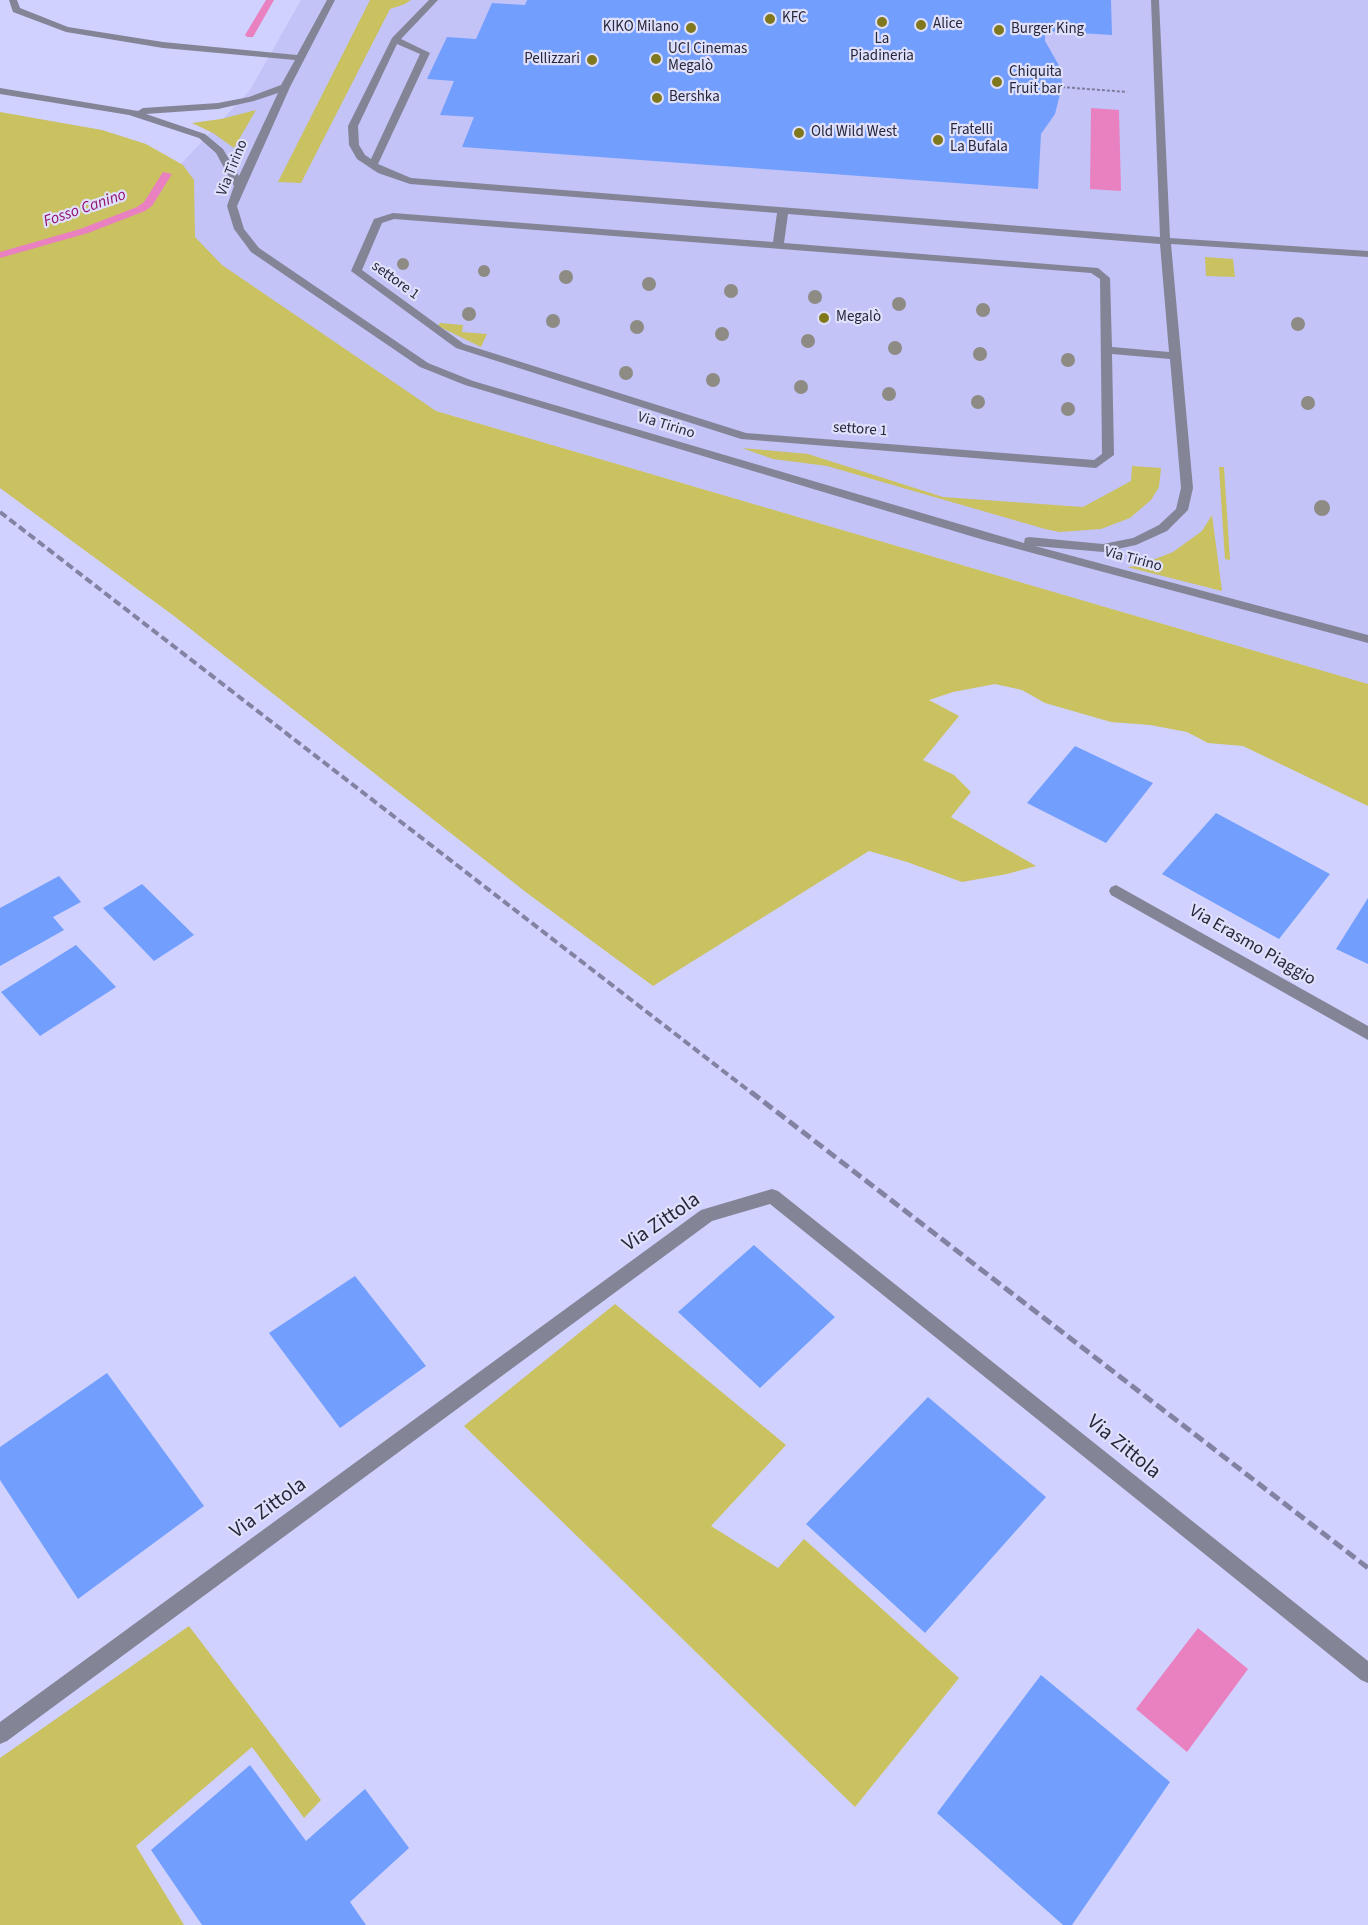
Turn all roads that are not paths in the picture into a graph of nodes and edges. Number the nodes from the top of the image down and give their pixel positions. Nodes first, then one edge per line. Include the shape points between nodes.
1 (13, 0) edge
2 (331, 0) edge
3 (434, 0) edge
4 (1155, 0) edge
5 (395, 40) junction
6 (301, 58) junction
7 (285, 87) junction
8 (0, 91) edge
9 (131, 112) junction
10 (373, 165) junction
11 (239, 186) junction
12 (783, 210) junction
13 (1165, 241) junction
14 (778, 245) junction
15 (1368, 254) edge
16 (1106, 350) junction
17 (1176, 356) junction
18 (987, 537) junction
19 (1368, 639) edge
20 (1116, 891) dead end
21 (1368, 1034) edge
22 (1368, 1673) edge
23 (0, 1734) edge

1 - 6 street via 16,10 66,29 163,45
2 - 6 street, Via Tirino
3 - 5 street
4 - 13 street
5 - 10 street via 353,126 354,145 361,157
5 - 10 street via 425,53
6 - 7 street, Via Tirino
7 - 9 street via 219,106
7 - 11 street, Via Tirino
8 - 9 street
9 - 11 street via 202,136 220,151
10 - 12 street via 392,175 433,184
11 - 18 street, Via Tirino via 232,206 239,229 255,250 424,365 469,383
12 - 13 street
12 - 14 street
13 - 15 street
13 - 17 street
14 - 16 street, settore 1 via 1094,270 1105,279
14 - 16 street, settore 1 via 393,216 378,221 356,271 460,346 745,436 1096,464 1108,455
16 - 17 street
17 - 18 street via 1187,488 1182,510 1162,528 1136,541 1103,548
18 - 19 street, Via Tirino
20 - 21 street, Via Erasmo Piaggio
22 - 23 street, Via Zittola via 772,1196 707,1215

